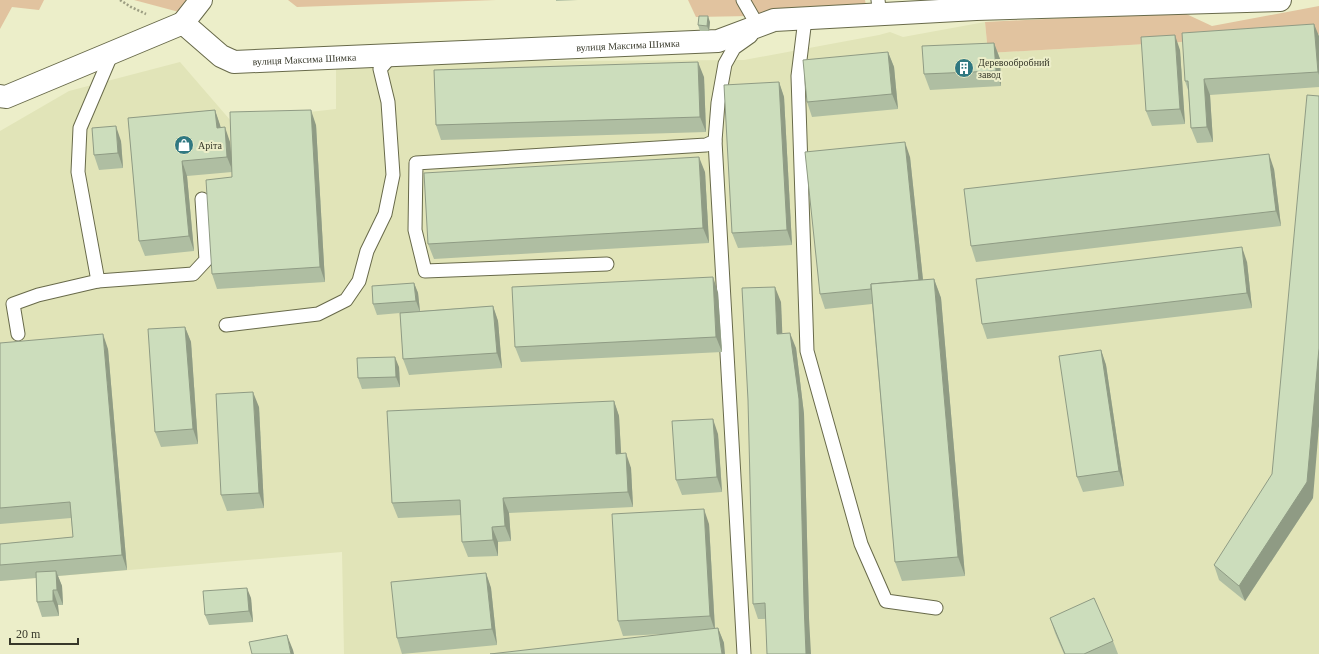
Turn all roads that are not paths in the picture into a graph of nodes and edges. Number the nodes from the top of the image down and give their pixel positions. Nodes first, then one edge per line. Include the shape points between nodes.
1 (201, 0) edge
2 (743, 0) edge
3 (1280, 0) edge
4 (968, 5) edge
5 (890, 7) edge
6 (805, 19) junction
7 (183, 23) junction
8 (766, 23) junction
9 (112, 53) junction
10 (392, 55) junction
11 (2, 99) edge
12 (715, 142) junction
13 (202, 199) dead end
14 (607, 264) dead end
15 (98, 281) junction
16 (226, 325) dead end
17 (18, 334) dead end
18 (936, 608) dead end
19 (744, 654) edge

1 - 7 street
2 - 8 lane
3 - 4 street, вулиця Максима Шимка
4 - 5 street, вулиця Максима Шимка
5 - 6 street, вулиця Максима Шимка
6 - 8 street, вулиця Максима Шимка
6 - 18 lane via 798,76 807,351 861,544 886,601
7 - 9 street
7 - 10 street, вулиця Максима Шимка via 221,56 234,62
8 - 10 street, вулиця Максима Шимка via 718,41
8 - 12 lane via 734,48 725,64
9 - 11 street
9 - 15 lane via 80,128 78,172
10 - 16 lane via 380,69 388,102 393,175 385,214 367,251 359,280 346,300 318,314
12 - 14 lane via 706,145 416,163 414,230 425,271
12 - 19 lane
13 - 15 lane via 206,260 193,274
15 - 17 lane via 38,295 13,304

